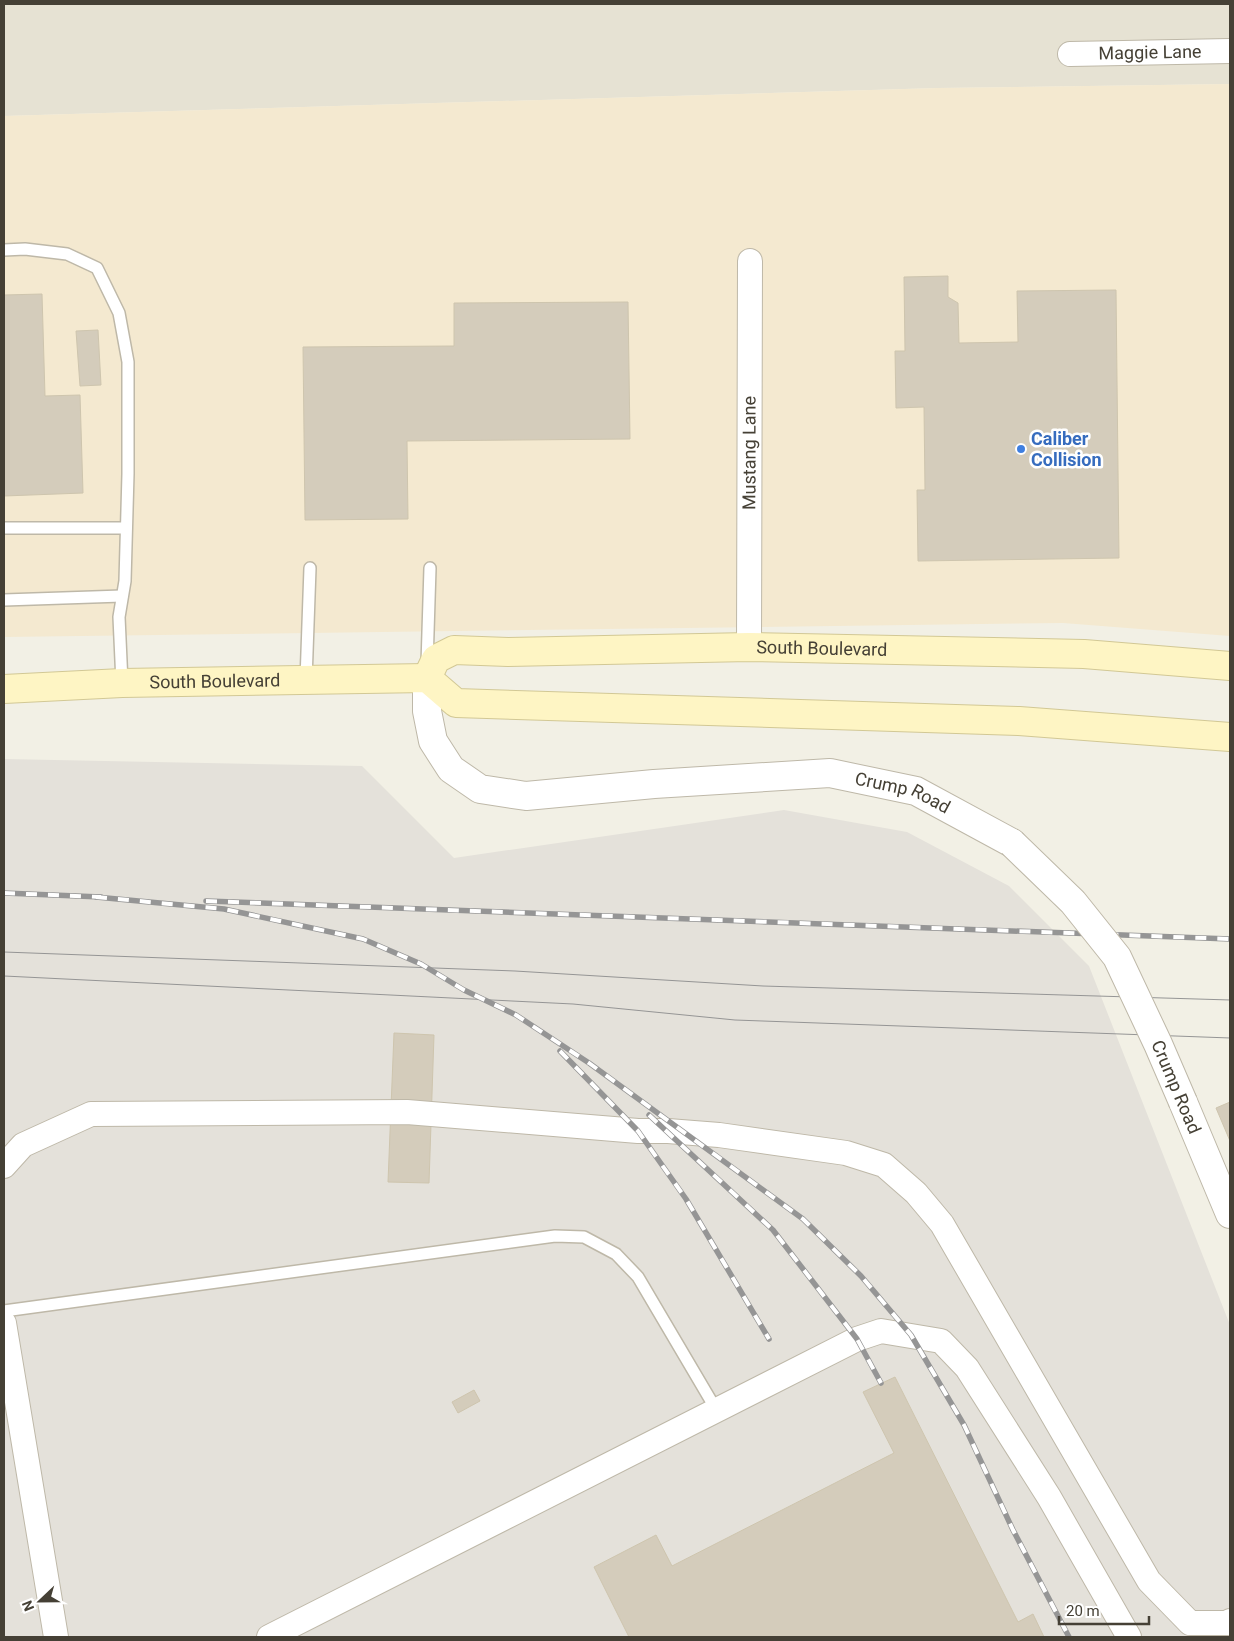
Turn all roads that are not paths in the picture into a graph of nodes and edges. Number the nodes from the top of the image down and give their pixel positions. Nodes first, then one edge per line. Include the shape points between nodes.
1 (1230, 51) edge
2 (1070, 54) dead end
3 (4, 250) edge
4 (750, 260) dead end
5 (4, 528) edge
6 (126, 528) junction
7 (310, 568) dead end
8 (430, 568) dead end
9 (122, 596) junction
10 (4, 600) edge
11 (749, 647) junction
12 (1230, 666) edge
13 (427, 678) junction
14 (306, 680) junction
15 (122, 683) junction
16 (4, 689) edge
17 (1230, 737) edge
18 (4, 1166) edge
19 (1230, 1214) edge
20 (4, 1311) edge
21 (4, 1323) edge
22 (717, 1411) junction
23 (1230, 1621) edge
24 (56, 1637) edge
25 (269, 1637) edge
26 (1129, 1637) edge

1 - 2 street, Maggie Lane
3 - 6 lane via 67,254 97,268 119,314 128,362
4 - 11 street, Mustang Lane
5 - 6 lane
6 - 9 lane
7 - 14 lane
8 - 13 lane
9 - 10 lane
9 - 15 lane via 119,617
11 - 12 main road, South Boulevard via 1084,654
11 - 13 main road, South Boulevard via 508,652 454,650 436,659
13 - 14 main road, South Boulevard
13 - 17 main road via 456,703 1019,720
13 - 19 street, Crump Road, bridge via 427,711 434,741 451,770 480,789 526,796 830,773 916,791 1012,843 1073,902 1117,957 1158,1044
14 - 15 main road, South Boulevard
15 - 16 main road, South Boulevard
18 - 23 street via 23,1145 91,1114 407,1112 719,1135 846,1153 884,1165 916,1193 942,1224 1149,1581 1190,1623
20 - 22 lane via 555,1236 584,1237 616,1254 638,1277
21 - 24 street
22 - 25 street
22 - 26 street via 857,1338 873,1333 881,1331 941,1341 967,1368 1049,1498

